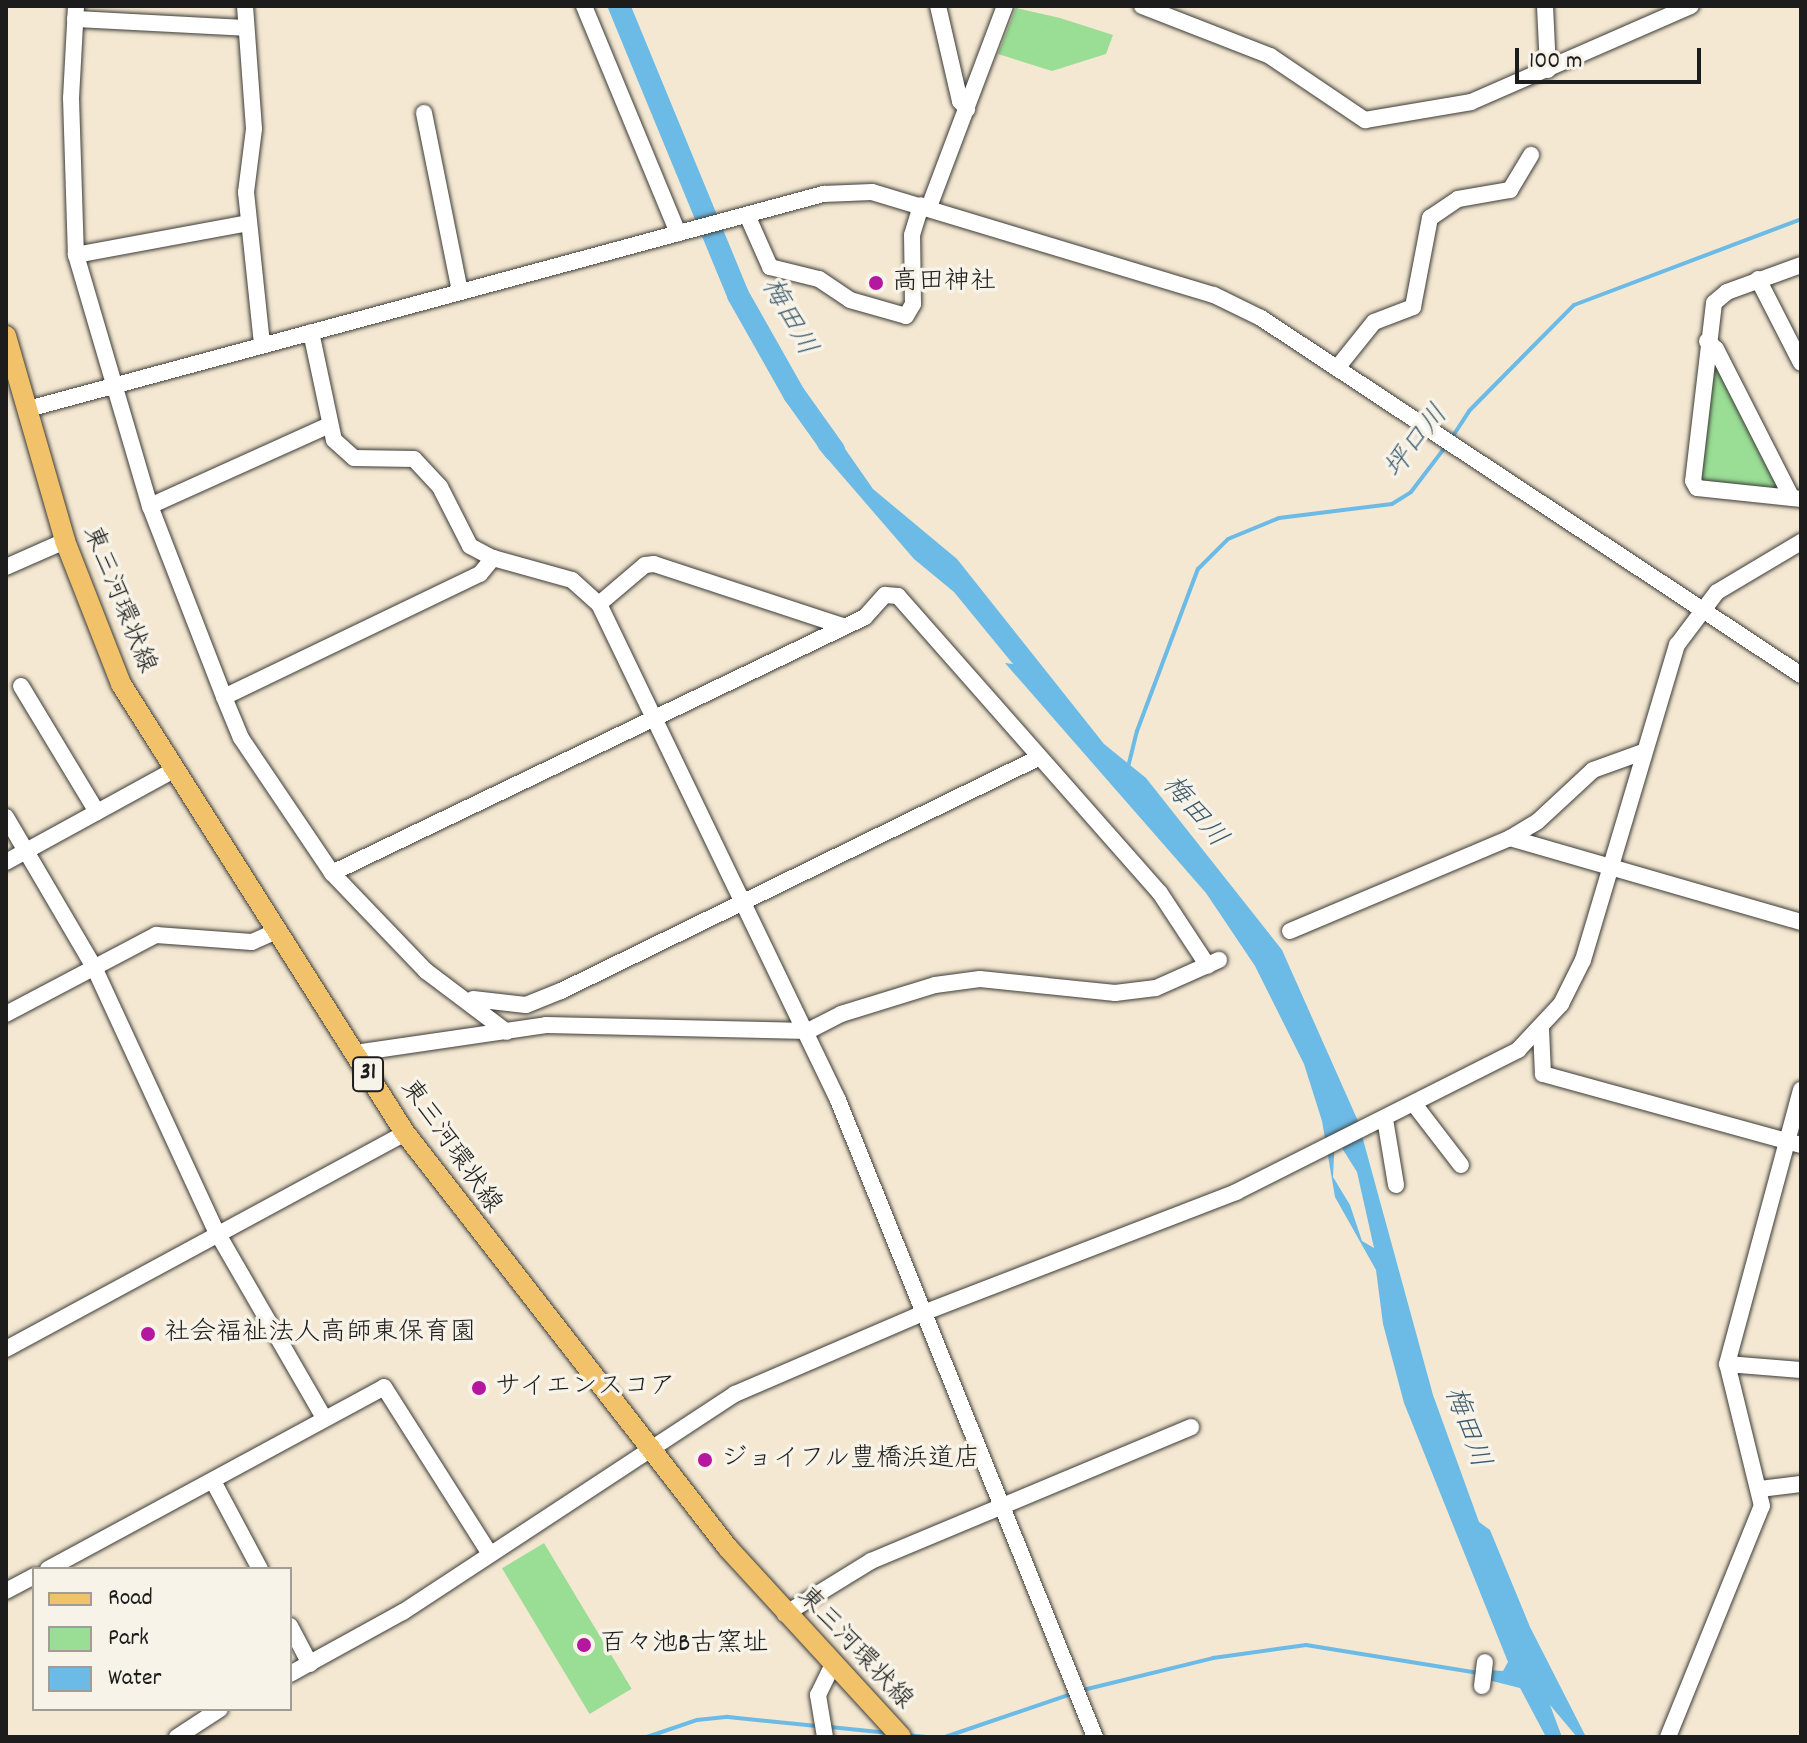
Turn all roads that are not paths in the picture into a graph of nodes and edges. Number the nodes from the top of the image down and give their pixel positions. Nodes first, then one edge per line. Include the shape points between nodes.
1 (245, 6) edge
2 (584, 6) edge
3 (938, 6) edge
4 (1005, 6) edge
5 (1142, 6) edge
6 (1545, 6) edge
7 (1691, 6) edge
8 (76, 13) edge
9 (246, 28) junction
10 (1548, 70) junction
11 (967, 109) junction
12 (424, 113) dead end
13 (1531, 155) dead end
14 (925, 206) junction
15 (747, 215) junction
16 (248, 223) junction
17 (679, 233) junction
18 (76, 255) junction
19 (1801, 265) edge
20 (1758, 279) junction
21 (460, 291) junction
22 (311, 332) junction
23 (6, 336) edge
24 (1707, 341) junction
25 (262, 345) junction
26 (1801, 363) edge
27 (1337, 368) junction
28 (114, 385) junction
29 (28, 409) junction
30 (327, 426) junction
31 (1797, 498) edge
32 (150, 506) junction
33 (65, 541) junction
34 (1801, 542) edge
35 (493, 558) junction
36 (6, 567) edge
37 (599, 604) junction
38 (1699, 612) junction
39 (843, 626) junction
40 (1801, 675) edge
41 (21, 686) dead end
42 (224, 697) junction
43 (654, 716) junction
44 (1643, 752) junction
45 (1038, 758) junction
46 (176, 769) junction
47 (97, 812) junction
48 (6, 817) edge
49 (1510, 838) junction
50 (26, 851) junction
51 (6, 862) edge
52 (1609, 869) junction
53 (332, 873) junction
54 (744, 902) junction
55 (1801, 922) edge
56 (277, 931) junction
57 (1290, 931) dead end
58 (93, 965) junction
59 (464, 997) junction
60 (6, 1014) edge
61 (1541, 1029) junction
62 (808, 1031) junction
63 (507, 1032) junction
64 (355, 1053) junction
65 (1801, 1090) edge
66 (1414, 1104) junction
67 (1385, 1119) junction
68 (405, 1133) junction
69 (1794, 1143) edge
70 (1461, 1165) dead end
71 (1396, 1185) dead end
72 (220, 1237) junction
73 (923, 1313) junction
74 (6, 1349) edge
75 (1727, 1364) junction
76 (1801, 1370) edge
77 (324, 1418) junction
78 (1191, 1427) dead end
79 (651, 1449) junction
80 (213, 1481) junction
81 (1801, 1484) edge
82 (1760, 1489) junction
83 (1001, 1505) junction
84 (490, 1554) junction
85 (52, 1567) edge
86 (259, 1567) edge
87 (32, 1577) edge
88 (6, 1591) edge
89 (785, 1614) junction
90 (292, 1630) edge
91 (1485, 1662) dead end
92 (310, 1664) junction
93 (832, 1666) junction
94 (292, 1673) edge
95 (1482, 1686) dead end
96 (217, 1711) edge
97 (825, 1736) edge
98 (177, 1737) edge
99 (901, 1737) edge
100 (1095, 1737) edge
101 (1668, 1737) edge

1 - 9 street
2 - 17 street
3 - 11 street via 960,101
4 - 11 street
5 - 10 street via 1270,56 1365,120 1471,102
6 - 10 street
7 - 10 street
8 - 9 street
8 - 18 street via 71,98
9 - 16 street via 254,129
11 - 14 street
12 - 21 street
13 - 27 street via 1510,190 1458,199 1430,218 1413,307 1374,322
14 - 15 street via 872,192 823,194
14 - 15 street via 912,235 913,304 906,316 850,300 819,279 770,267
14 - 27 street via 1214,295 1261,318
15 - 17 street
16 - 18 street
16 - 25 street
17 - 21 street
18 - 28 street
19 - 20 street
20 - 24 street via 1714,303
20 - 26 street
21 - 22 street
22 - 25 street
22 - 30 street
23 - 29 main road, 東三河環状線 / 31
24 - 31 street
24 - 31 street via 1693,481 1697,488
25 - 28 street
27 - 38 street
28 - 29 street
28 - 32 street
29 - 33 main road, 東三河環状線 / 31
30 - 32 street
30 - 35 street via 354,458 414,459 425,466 470,546
32 - 42 street
33 - 36 street
33 - 46 main road, 東三河環状線 / 31 via 121,684
34 - 38 street via 1737,577
35 - 37 street via 572,580
35 - 42 street via 480,574
37 - 39 street via 645,565 654,564
37 - 43 street
38 - 40 street
38 - 44 street via 1668,664
39 - 43 street
39 - 45 street via 865,617 885,595 898,596
41 - 47 street
42 - 53 street via 241,738
43 - 53 street
43 - 54 street
44 - 49 street via 1593,770 1537,822
44 - 52 street
45 - 54 street
45 - 62 street via 1160,893 1214,963 1156,988 1115,993 980,979 935,985 841,1014
46 - 47 street
46 - 56 main road, 東三河環状線 / 31
47 - 50 street
48 - 50 street
49 - 52 street
49 - 57 street
50 - 51 street
50 - 58 street
52 - 55 street
52 - 61 street via 1575,980
53 - 59 street via 387,936
54 - 59 street via 526,1005
54 - 62 street
56 - 58 street via 252,942 156,935
56 - 64 main road, 東三河環状線 / 31
58 - 60 street
58 - 72 street
59 - 63 street
61 - 66 street via 1500,1061
61 - 69 street via 1543,1074
62 - 63 street via 604,1024
62 - 73 street
63 - 64 street
64 - 68 main road, 東三河環状線 / 31
65 - 69 street
66 - 67 street
66 - 70 street
67 - 71 street
67 - 73 street via 1299,1162
68 - 72 street
68 - 79 main road, 東三河環状線 / 31
69 - 75 street
72 - 74 street
72 - 77 street
73 - 79 street via 768,1378
73 - 83 street
75 - 76 street
75 - 82 street
77 - 80 street
77 - 84 street via 384,1387
78 - 83 street
79 - 84 street
79 - 89 main road, 東三河環状線 / 31
80 - 85 street
80 - 86 street
81 - 82 street
82 - 101 street via 1762,1506
83 - 89 street via 871,1561
83 - 100 street
84 - 92 street
87 - 88 street
89 - 93 main road, 東三河環状線 / 31
90 - 92 street
91 - 95 street
92 - 94 street
93 - 97 street via 818,1695
93 - 99 main road, 東三河環状線 / 31
96 - 98 street

